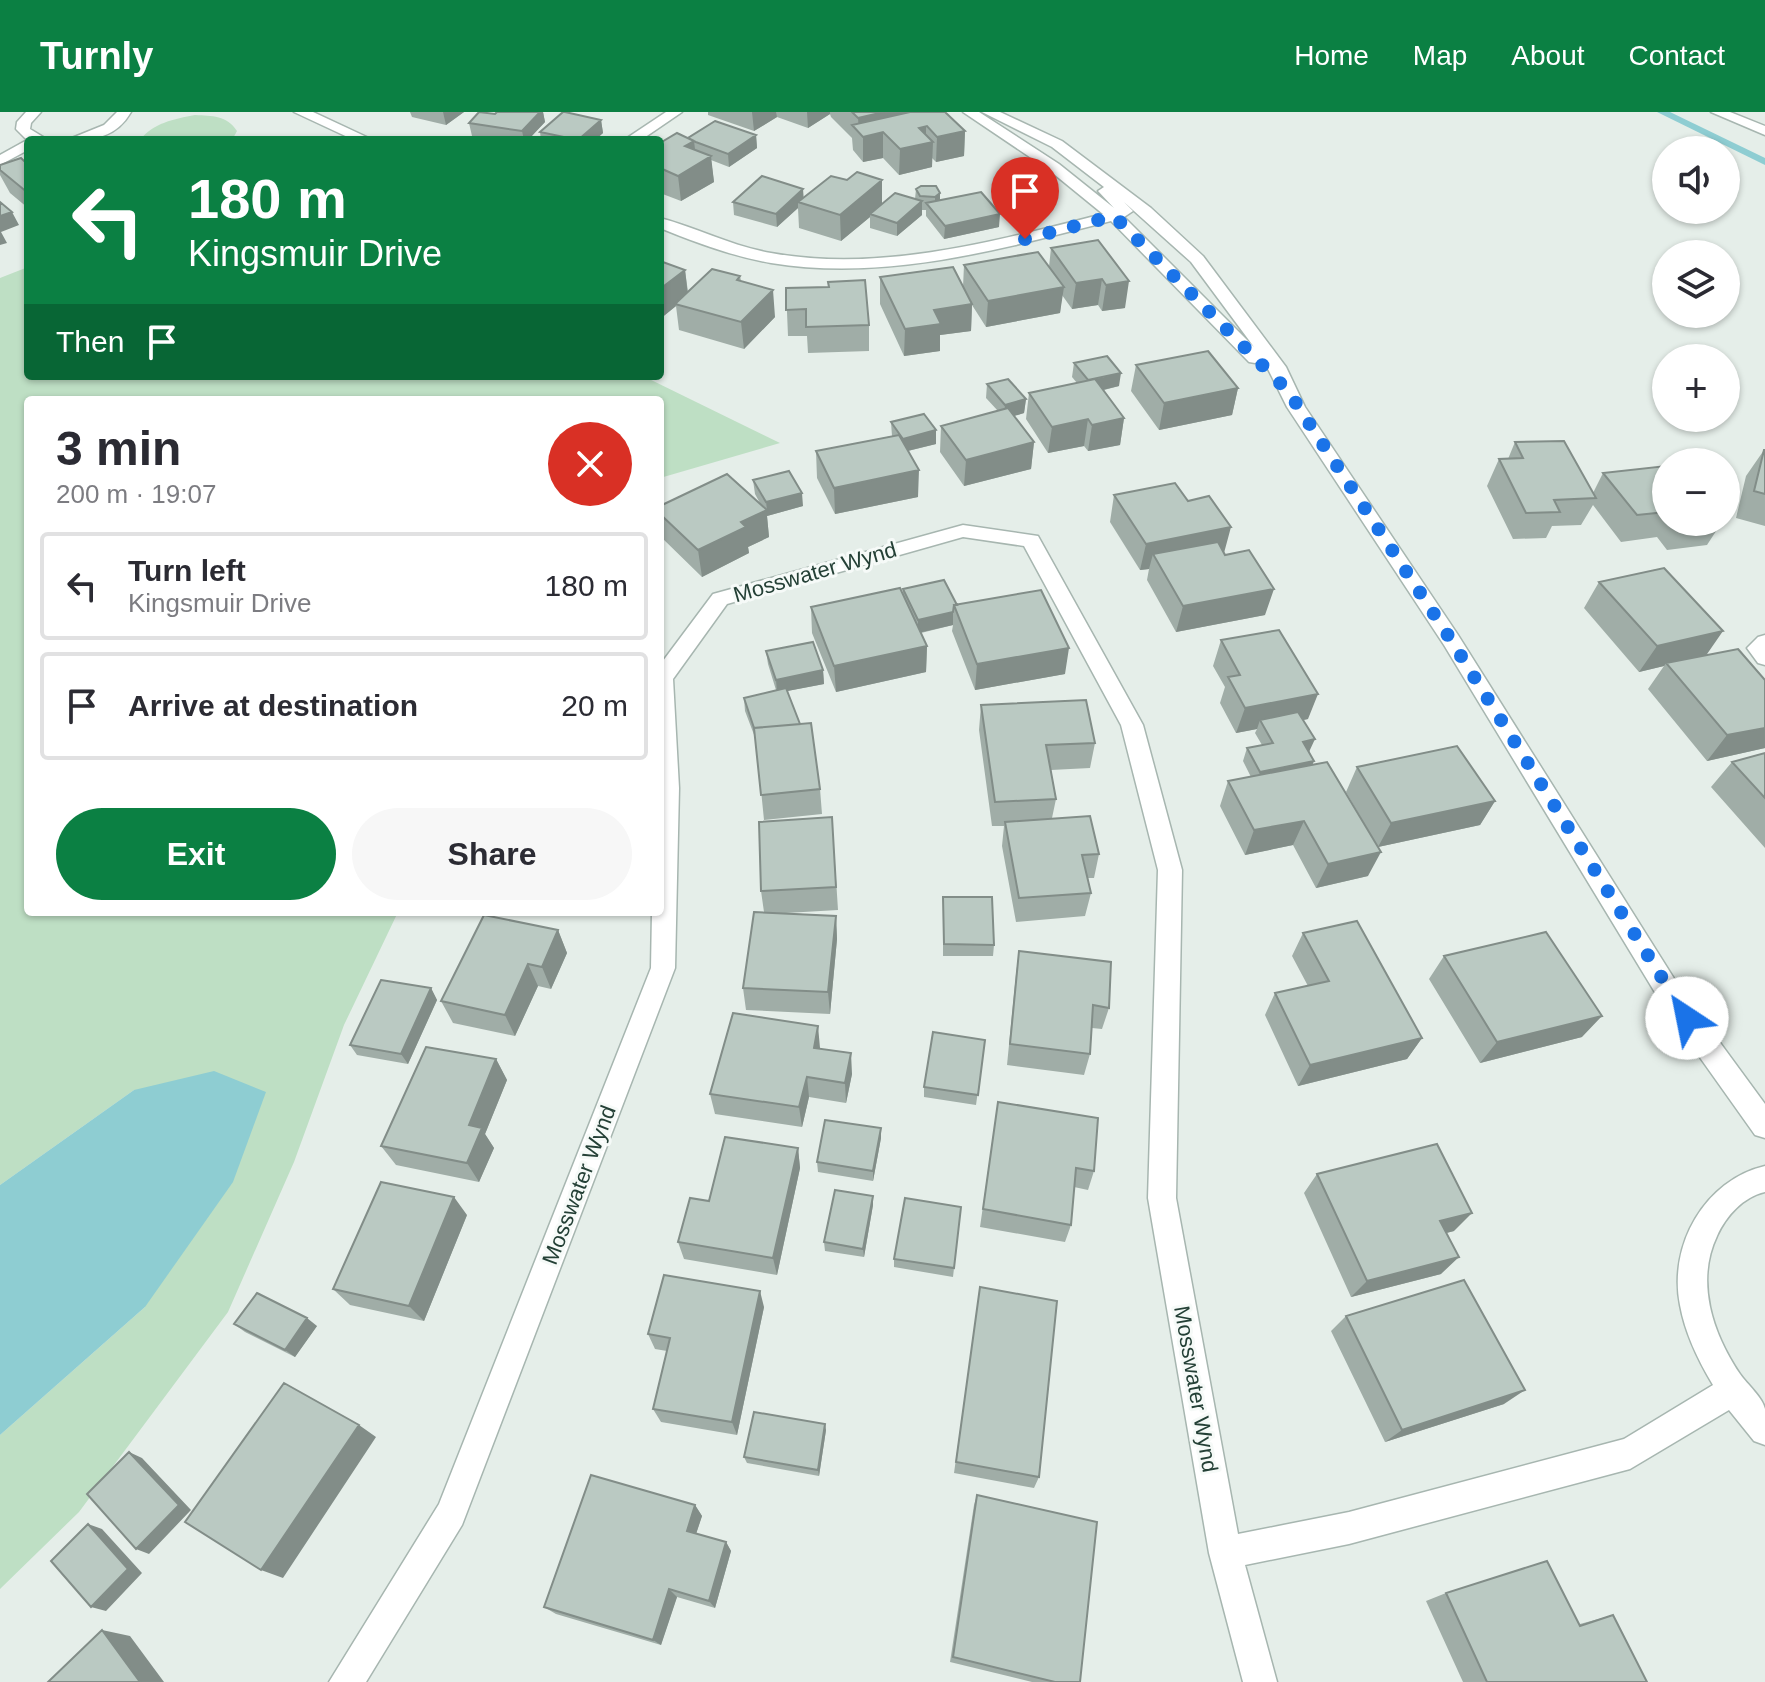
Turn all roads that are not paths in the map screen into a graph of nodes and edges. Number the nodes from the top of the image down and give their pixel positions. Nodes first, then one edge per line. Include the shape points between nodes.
1 (34, 112) edge
2 (124, 112) edge
3 (301, 112) edge
4 (675, 112) edge
5 (970, 112) edge
6 (989, 112) edge
7 (1718, 112) edge
8 (1765, 131) edge
9 (32, 136) edge
10 (86, 136) edge
11 (357, 136) edge
12 (637, 136) edge
13 (24, 146) edge
14 (1063, 148) junction
15 (0, 161) edge
16 (1114, 216) junction
17 (664, 225) edge
18 (1288, 391) junction
19 (1765, 642) edge
20 (1765, 658) edge
21 (664, 675) edge
22 (664, 715) edge
23 (1765, 1126) edge
24 (1765, 1179) edge
25 (1731, 1391) junction
26 (1765, 1430) edge
27 (1225, 1553) junction
28 (346, 1682) edge
29 (1260, 1682) edge

1 - 9 street via 23,129
2 - 10 street via 111,128
3 - 11 street
4 - 12 street
5 - 16 street via 1054,167
6 - 14 street
7 - 8 street
13 - 15 street
14 - 16 street via 1125,211
14 - 18 street via 1146,211 1197,259 1277,367
16 - 17 street via 966,253 869,264 815,263 725,249
16 - 18 street
18 - 23 street via 1451,640 1671,996
19 - 20 street via 1757,648
21 - 27 street, Mosswater Wynd via 720,599 963,531 1031,541 1132,725 1170,870 1162,1198
22 - 28 street, Mosswater Wynd via 668,788 663,968 451,1514
24 - 25 street via 1721,1202 1696,1240 1694,1309 1699,1330
25 - 26 street
25 - 27 street via 1630,1453 1349,1528
27 - 29 street, Mosswater Wynd

